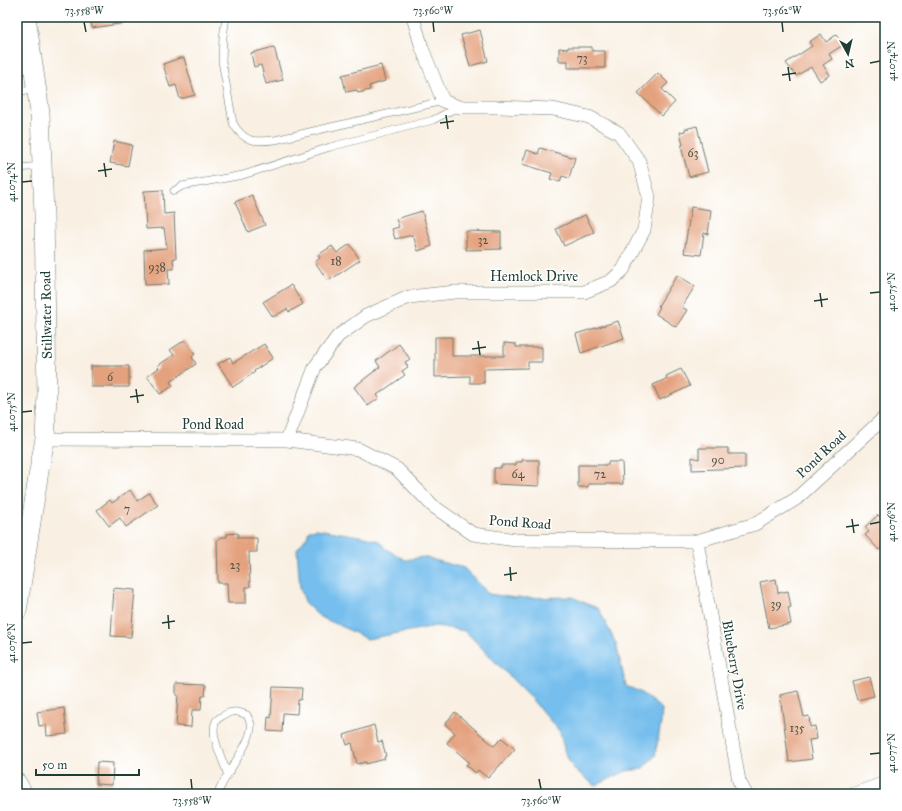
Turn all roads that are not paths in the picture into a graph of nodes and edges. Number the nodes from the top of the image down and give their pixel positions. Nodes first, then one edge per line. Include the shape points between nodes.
1 (26, 17) edge
2 (226, 17) edge
3 (413, 17) edge
4 (36, 87) junction
5 (17, 93) edge
6 (443, 101) junction
7 (459, 107) junction
8 (42, 166) junction
9 (17, 168) edge
10 (174, 191) dead end
11 (885, 417) edge
12 (45, 439) junction
13 (287, 440) junction
14 (697, 541) junction
15 (17, 611) edge
16 (228, 773) junction
17 (17, 783) edge
18 (885, 783) edge
19 (23, 794) edge
20 (218, 794) edge
21 (746, 794) edge
22 (854, 794) edge

1 - 4 main road, Stillwater Road
2 - 6 lane via 222,61 233,123 246,139 259,142 275,140
3 - 6 street
4 - 5 lane
4 - 8 main road, Stillwater Road via 40,113
6 - 7 street, Hemlock Drive
7 - 10 lane via 442,116 410,126 330,147 243,175 182,186
7 - 13 street, Hemlock Drive via 553,109 588,117 619,133 639,161 649,197 644,230 623,270 611,282 584,292 456,292 409,297 366,316 338,336 315,367
8 - 9 lane
8 - 12 main road, Stillwater Road via 47,393
11 - 14 street, Pond Road via 796,499 755,524
12 - 13 street, Pond Road
12 - 15 main road, Stillwater Road via 25,540
13 - 14 street, Pond Road via 358,449 397,469 433,506 473,534 516,540
14 - 21 street, Blueberry Drive via 739,781
16 - 16 lane via 249,737 251,725 247,715 239,712 221,717 216,721 214,731
16 - 20 lane
17 - 19 main road
18 - 22 street

